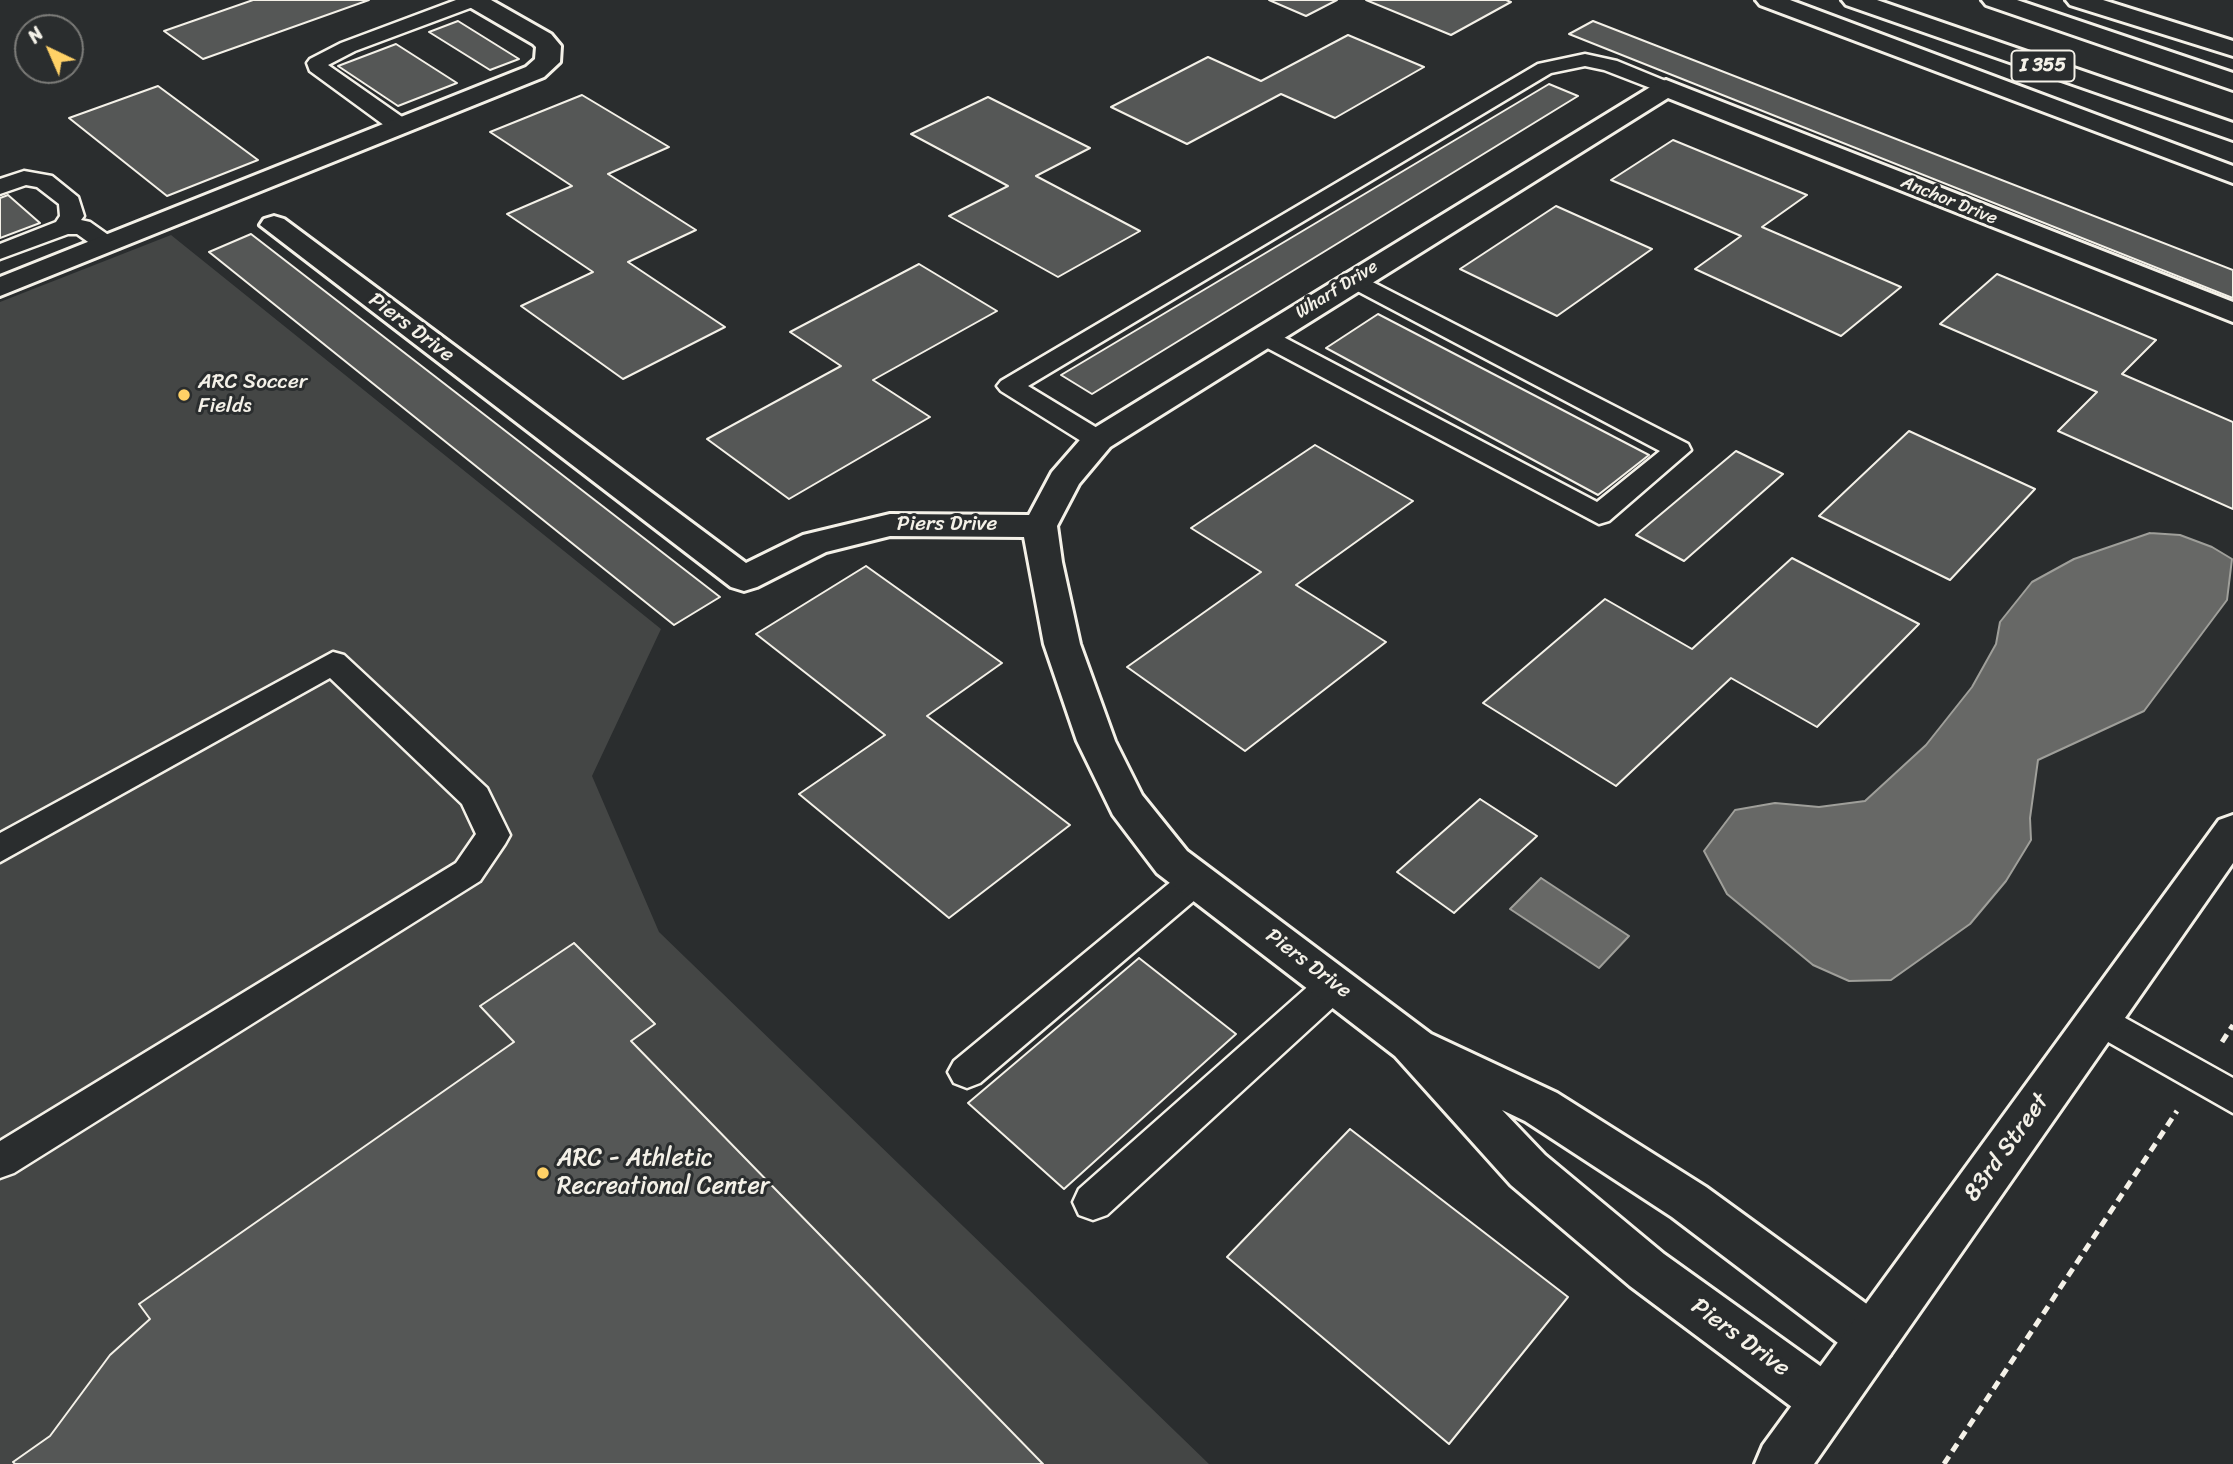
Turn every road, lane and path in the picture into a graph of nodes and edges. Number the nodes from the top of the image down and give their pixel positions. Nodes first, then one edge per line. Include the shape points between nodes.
1 (474, 0) edge
2 (1768, 0) edge
3 (1854, 0) edge
4 (1994, 0) edge
5 (2078, 0) edge
6 (2233, 49) edge
7 (2233, 82) edge
8 (1666, 88) junction
9 (400, 126) junction
10 (2233, 132) edge
11 (2233, 175) edge
12 (0, 187) edge
13 (274, 225) dead end
14 (65, 227) junction
15 (106, 244) junction
16 (0, 252) edge
17 (1353, 279) junction
18 (0, 287) edge
19 (2233, 313) edge
20 (1263, 336) junction
21 (1098, 440) junction
22 (1040, 526) junction
23 (2233, 831) edge
24 (0, 849) edge
25 (1196, 880) junction
26 (1335, 985) junction
27 (2100, 1019) junction
28 (2233, 1026) edge
29 (1411, 1043) junction
30 (967, 1072) dead end
31 (2200, 1075) junction
32 (2233, 1097) edge
33 (0, 1161) edge
34 (1093, 1202) dead end
35 (1872, 1338) junction
36 (1826, 1401) junction
37 (1782, 1464) edge
38 (1944, 1464) edge

1 - 9 main road via 542,39 549,46 547,62 535,72
1 - 9 lane via 317,63 320,71
2 - 11 main road
3 - 10 main road, I 355
4 - 7 main road, I 355
5 - 6 main road
8 - 17 main road, Wharf Drive
8 - 19 main road, Anchor Drive
8 - 21 lane via 1585,60 1545,68 1010,386
9 - 15 main road
12 - 14 lane via 24,178 44,181 70,202 72,216
13 - 22 main road, Piers Drive via 744,579 815,543 890,525
14 - 15 lane via 82,227
14 - 16 lane
15 - 18 main road
17 - 20 main road, Wharf Drive
17 - 20 lane via 1678,450 1599,515
20 - 21 main road, Wharf Drive
21 - 22 main road, Wharf Drive via 1065,480
22 - 25 main road, Piers Drive via 1062,644 1096,741 1127,804 1172,862
23 - 27 main road, 83rd Street
24 - 33 lane via 333,663 475,797 493,835 468,872
25 - 26 main road, Piers Drive
25 - 30 lane
26 - 29 main road, Piers Drive
26 - 34 lane
27 - 31 lane
27 - 35 main road, 83rd Street
28 - 31 path
29 - 35 main road, Piers Drive via 1541,1107 1689,1202
29 - 36 main road, Piers Drive via 1528,1170 1647,1270
31 - 32 lane
31 - 38 path
35 - 36 main road, 83rd Street
36 - 37 main road, 83rd Street

